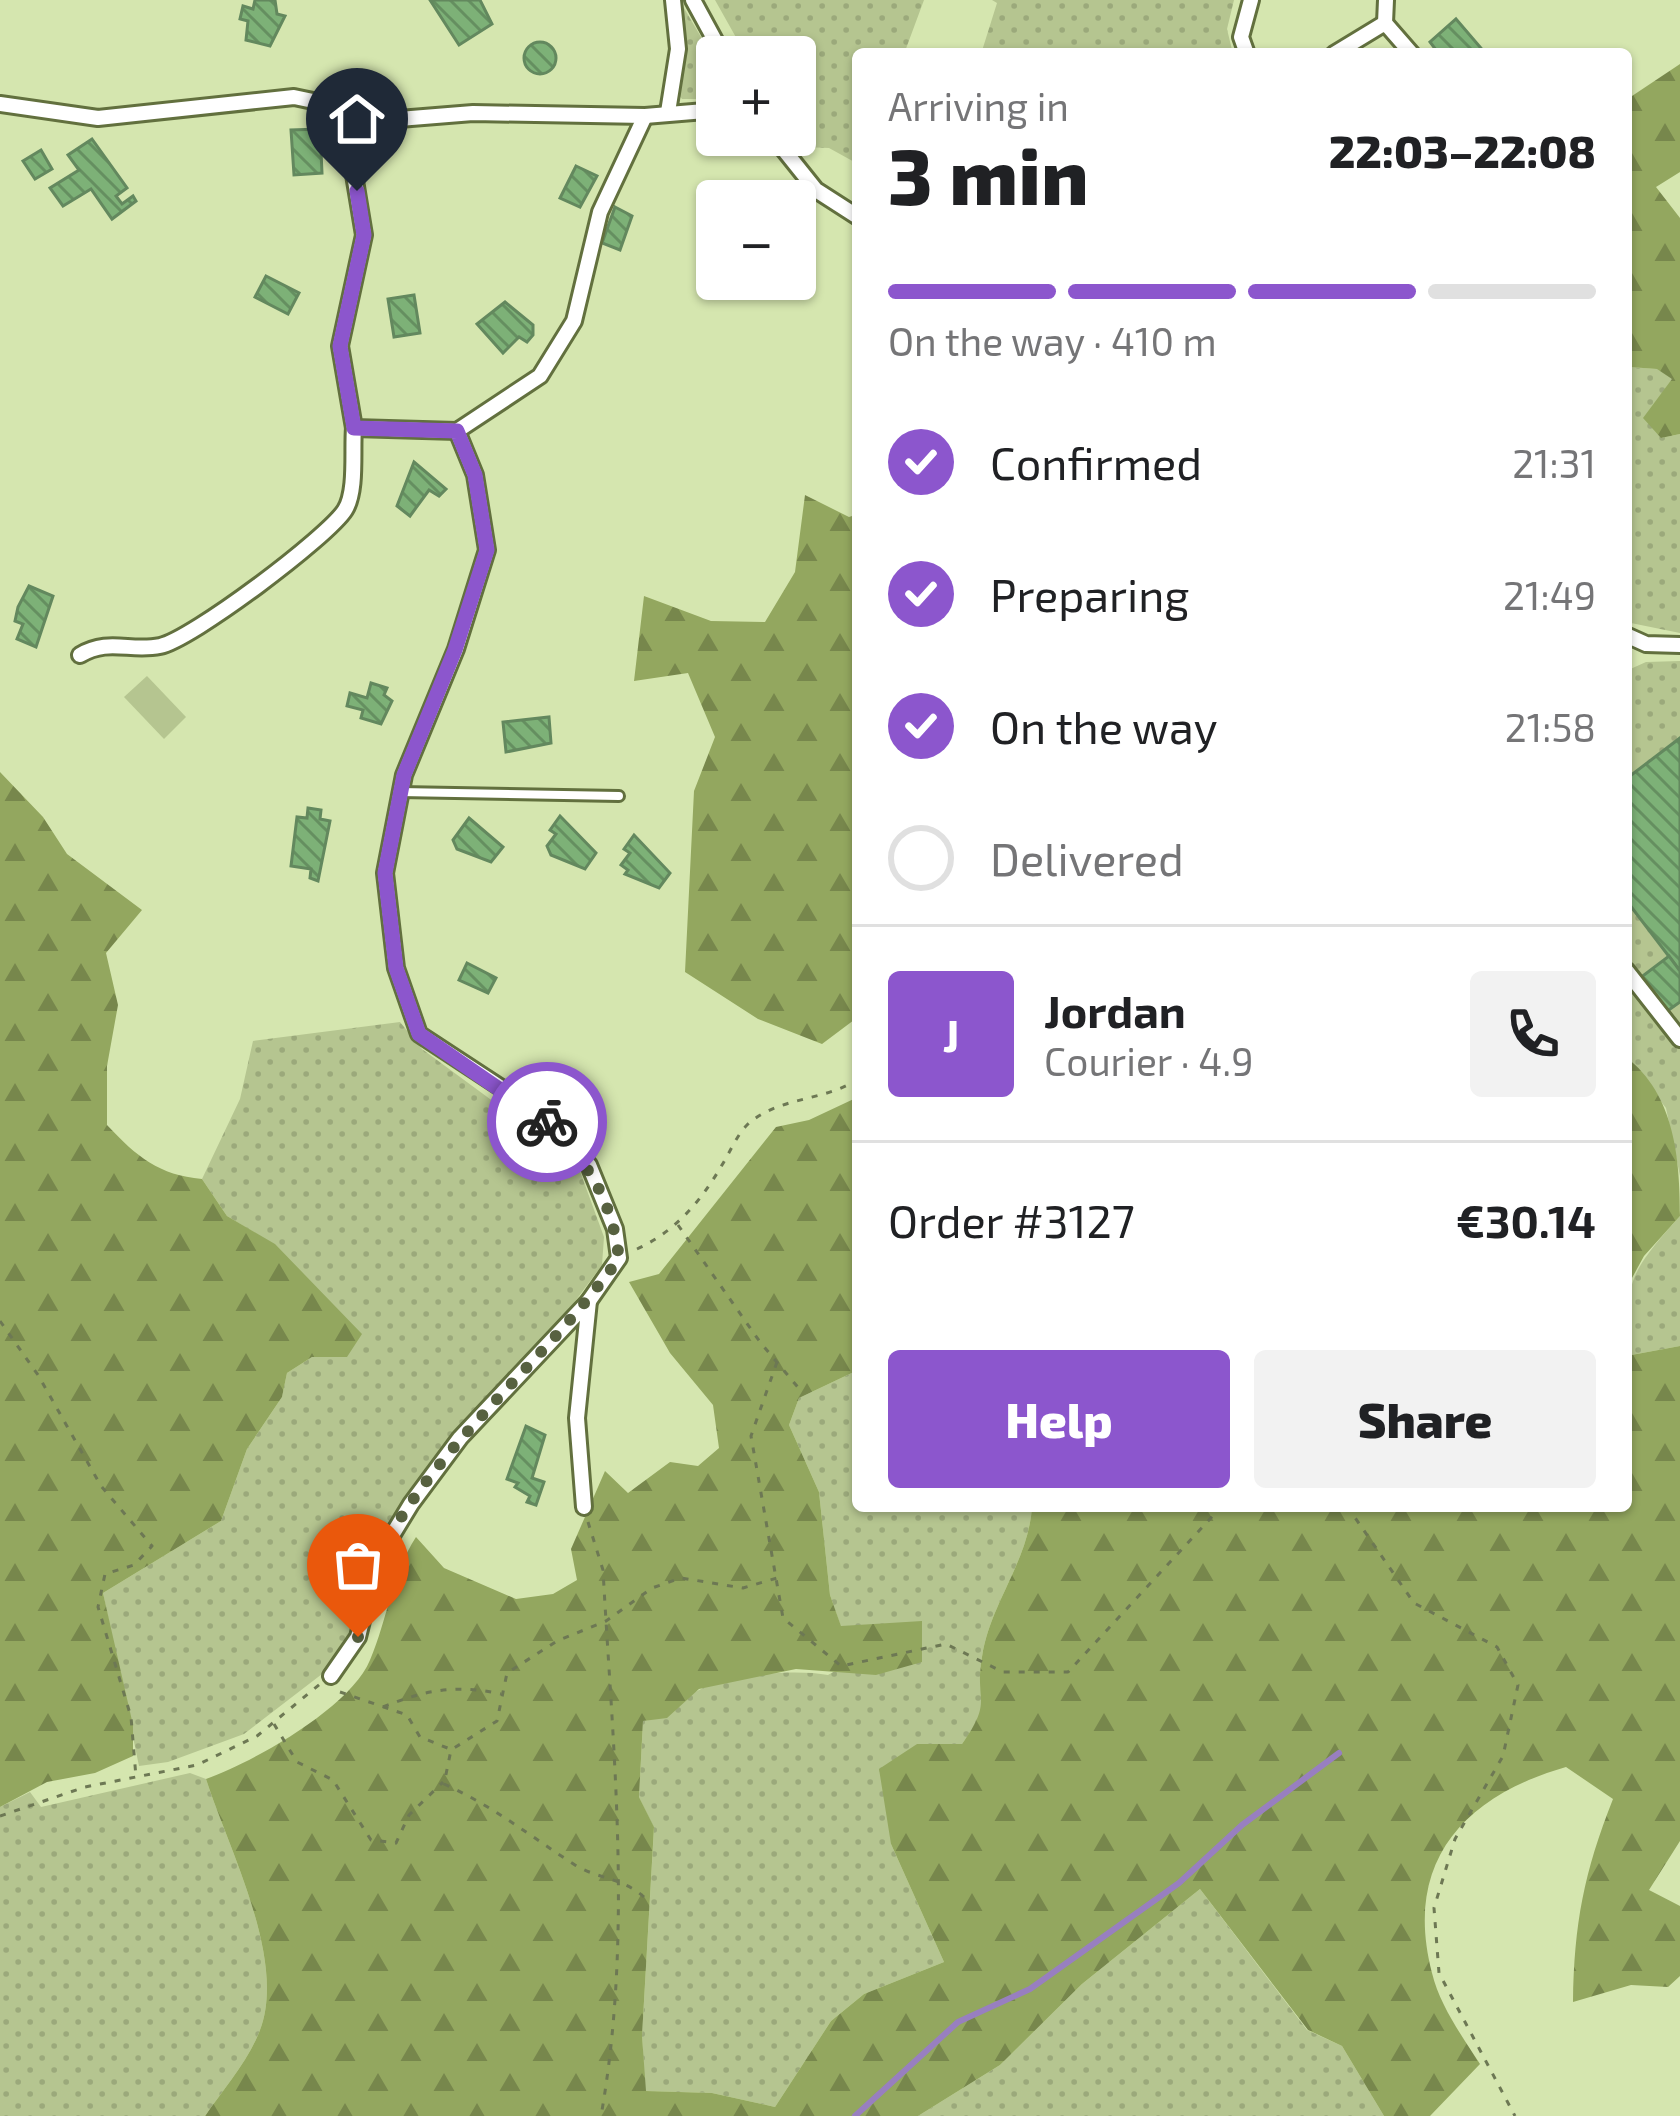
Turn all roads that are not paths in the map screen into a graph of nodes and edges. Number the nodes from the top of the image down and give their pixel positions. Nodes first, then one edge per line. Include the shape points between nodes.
1 (673, 0) edge
2 (693, 0) edge
3 (1251, 0) edge
4 (1386, 0) edge
5 (1384, 22) junction
6 (713, 36) edge
7 (1245, 48) edge
8 (1343, 48) edge
9 (1407, 48) edge
10 (342, 103) junction
11 (0, 104) edge
12 (696, 111) edge
13 (668, 112) junction
14 (645, 116) junction
15 (789, 156) edge
16 (852, 213) edge
17 (354, 428) junction
18 (457, 431) junction
19 (1632, 640) edge
20 (1680, 646) edge
21 (80, 656) dead end
22 (400, 792) junction
23 (619, 796) dead end
24 (1632, 978) edge
25 (1680, 1039) edge
26 (589, 1300) junction
27 (584, 1507) road end
28 (331, 1676) road end

1 - 13 street via 678,49
2 - 6 street
3 - 7 street
4 - 5 street
5 - 8 street
5 - 9 street
10 - 11 street via 294,97 98,118
10 - 14 street via 399,118
10 - 17 street via 364,235 340,346
12 - 13 street
13 - 14 street
14 - 18 street via 600,212 574,321 540,376
15 - 16 street via 816,190
17 - 18 street
17 - 21 street via 349,505 331,527 162,646 98,644
18 - 22 street via 475,475 487,550
19 - 20 street
22 - 23 lane
22 - 26 street via 385,873 396,968 419,1034 538,1112 589,1165 619,1258
24 - 25 street
26 - 27 street via 578,1418
26 - 28 street via 512,1377 411,1504 376,1560 358,1637

